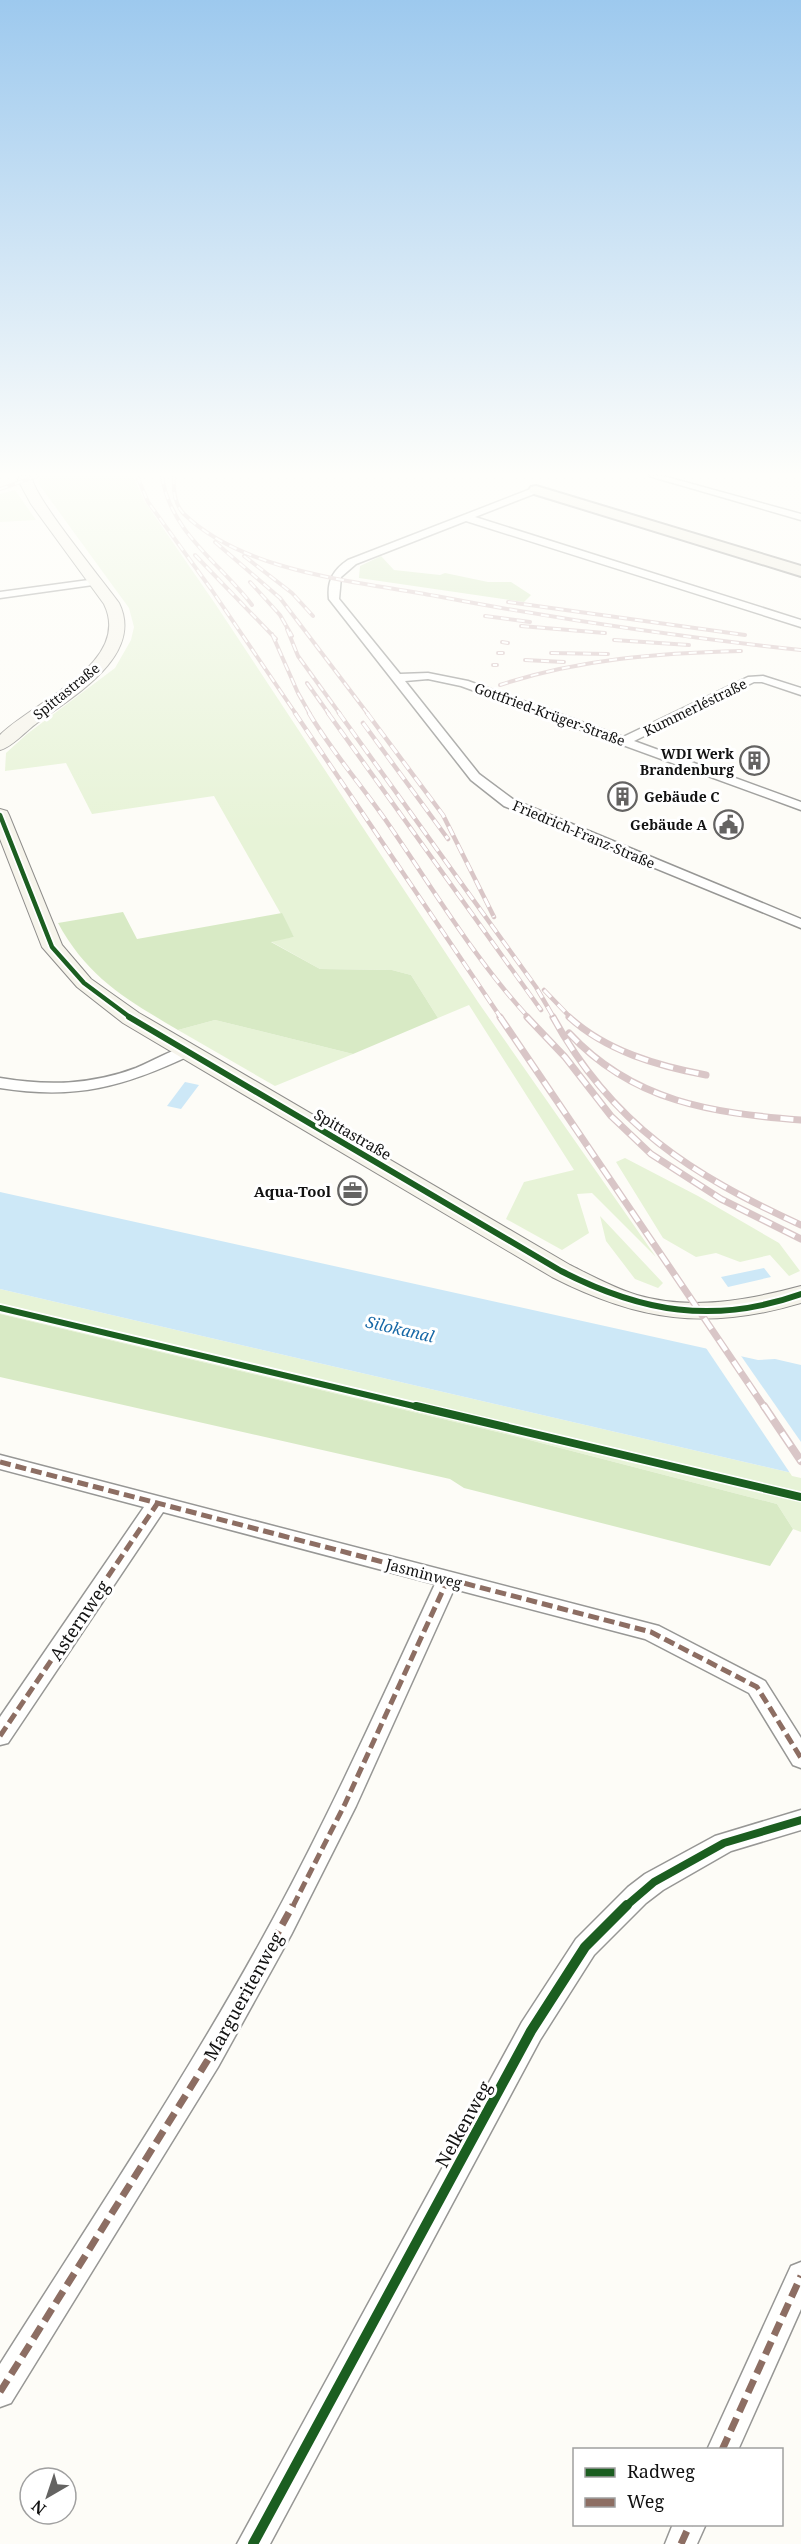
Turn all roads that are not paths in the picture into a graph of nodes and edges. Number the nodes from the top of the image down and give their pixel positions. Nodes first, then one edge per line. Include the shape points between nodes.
1 (104, 595) edge
2 (334, 595) edge
3 (709, 595) edge
4 (801, 624) edge
5 (396, 678) junction
6 (801, 692) edge
7 (625, 741) junction
8 (0, 745) edge
9 (801, 806) edge
10 (0, 815) edge
11 (801, 924) edge
12 (187, 1051) junction
13 (0, 1083) edge
14 (801, 1294) edge
15 (0, 1462) edge
16 (157, 1504) junction
17 (448, 1580) junction
18 (0, 1736) edge
19 (801, 1758) edge
20 (801, 1820) edge
21 (801, 2276) edge
22 (0, 2392) edge
23 (723, 2448) edge
24 (689, 2526) edge
25 (253, 2544) edge
26 (681, 2544) edge

1 - 8 street, Spittastraße via 116,613 116,638 105,659 88,677
2 - 5 street, Friedrich-Franz-Straße via 338,606
3 - 4 street
5 - 7 street, Gottfried-Krüger-Straße via 428,676 453,680
5 - 11 street, Friedrich-Franz-Straße via 474,777 509,803
6 - 7 street, Kummerléstraße via 752,679
7 - 9 street, Gottfried-Krüger-Straße
10 - 12 street, Spittastraße via 39,920 60,959 99,996
12 - 13 street via 109,1083 47,1089
12 - 14 street, Spittastraße via 561,1271 621,1299 668,1311 692,1312 764,1304
15 - 16 street, Jasminweg
16 - 17 street, Jasminweg
16 - 18 street, Asternweg
17 - 19 street, Jasminweg via 651,1632 758,1687
17 - 22 street, Margueritenweg via 344,1806 282,1927 209,2058
20 - 25 street, Nelkenweg via 724,1844 654,1882 585,1947 531,2031
21 - 23 street
24 - 26 street

